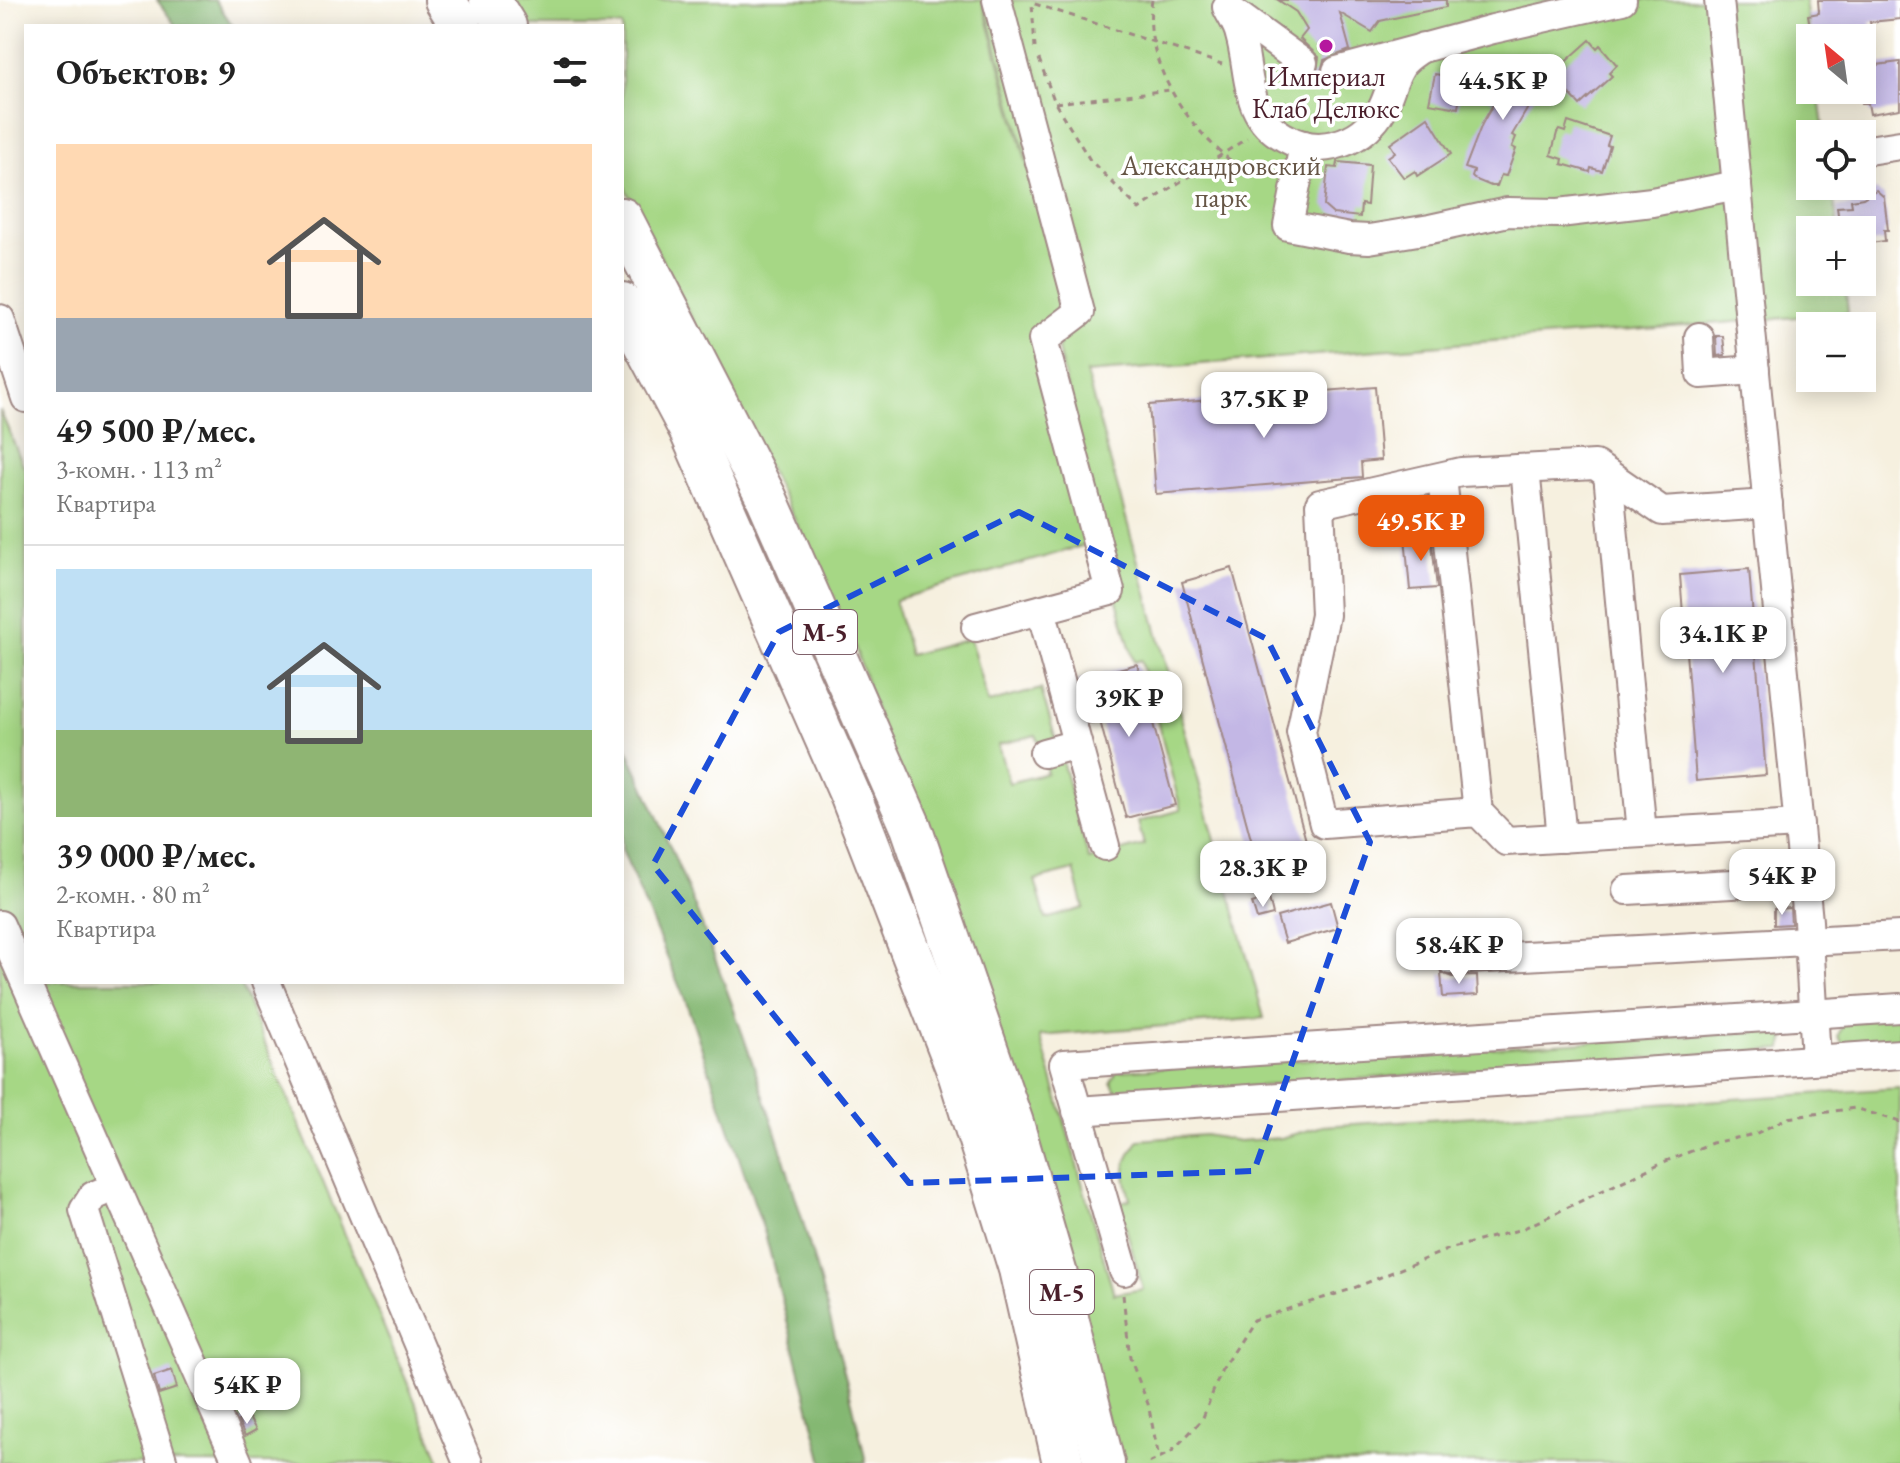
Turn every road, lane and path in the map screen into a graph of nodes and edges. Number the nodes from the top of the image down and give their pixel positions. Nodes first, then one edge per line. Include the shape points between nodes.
1 (445, 0) edge
2 (490, 0) edge
3 (997, 0) edge
4 (1152, 0) edge
5 (1622, 0) edge
6 (1719, 0) edge
7 (1222, 4) edge
8 (1521, 11) edge
9 (460, 24) edge
10 (505, 24) edge
11 (1151, 42) junction
12 (1423, 47) junction
13 (1303, 63) dead end
14 (1225, 66) dead end
15 (1337, 71) dead end
16 (1171, 90) junction
17 (1055, 103) junction
18 (1254, 133) dead end
19 (1304, 145) junction
20 (1900, 145) edge
21 (1876, 149) edge
22 (1222, 154) junction
23 (1246, 172) dead end
24 (1737, 185) junction
25 (624, 222) edge
26 (624, 307) edge
27 (0, 319) edge
28 (1699, 337) dead end
29 (1755, 370) junction
30 (24, 392) edge
31 (1525, 469) junction
32 (1608, 474) junction
33 (1442, 477) junction
34 (1768, 504) junction
35 (1041, 610) junction
36 (976, 627) dead end
37 (1077, 744) junction
38 (1044, 753) dead end
39 (1478, 812) junction
40 (1799, 824) junction
41 (1642, 833) junction
42 (1562, 838) junction
43 (1105, 846) dead end
44 (1804, 880) junction
45 (1627, 890) dead end
46 (0, 925) edge
47 (1900, 936) edge
48 (1809, 942) junction
49 (1451, 960) dead end
50 (24, 980) edge
51 (26, 984) edge
52 (267, 984) edge
53 (1900, 1008) edge
54 (1813, 1014) junction
55 (1900, 1054) edge
56 (1816, 1059) junction
57 (1077, 1111) junction
58 (1900, 1122) edge
59 (114, 1187) junction
60 (1124, 1271) joint
61 (1159, 1458) junction
62 (163, 1463) edge
63 (238, 1463) edge
64 (468, 1463) edge
65 (1063, 1463) edge
66 (1104, 1463) edge
67 (1149, 1463) edge

1 - 9 highway
2 - 10 highway
3 - 35 street via 1080,312 1043,340 1110,591
4 - 11 path
5 - 8 street
6 - 24 street
7 - 13 street
7 - 19 street via 1239,30 1258,114 1280,135
8 - 12 street
11 - 14 path
11 - 16 path
11 - 17 path via 1032,3 1035,49
12 - 15 street
12 - 19 street via 1400,67 1387,101 1365,130 1334,145
16 - 17 path
16 - 22 path
17 - 22 path via 1090,160 1139,209
18 - 22 path
19 - 24 street via 1288,226 1349,238 1369,239 1508,212 1559,213 1652,202
20 - 21 street
22 - 23 path
24 - 29 street
25 - 66 highway, М-5 via 767,499 911,827 1013,1123
26 - 65 highway, М-5 via 689,429 851,797 958,1073 1019,1269
27 - 30 street
28 - 29 street via 1701,374
29 - 34 street
31 - 32 street via 1595,465
31 - 33 street
31 - 42 street
32 - 34 street via 1662,511
32 - 41 street
33 - 39 street
33 - 39 street via 1320,504 1325,615 1301,732 1324,824
34 - 40 street
35 - 36 street
35 - 37 street
37 - 38 street
37 - 43 street
39 - 42 street via 1506,841
40 - 41 street
40 - 44 street
41 - 42 street
44 - 45 street
44 - 48 street
46 - 50 street
47 - 48 street
48 - 49 street
48 - 54 street
51 - 59 street
52 - 64 street
53 - 54 street
54 - 56 street
54 - 57 street via 1064,1064
55 - 56 street
56 - 57 street
57 - 60 street
58 - 61 path via 1855,1108 1787,1118 1755,1134 1712,1143 1661,1163 1522,1229 1449,1249 1349,1290 1253,1320 1222,1369 1202,1420
59 - 62 street via 93,1196 84,1210
59 - 63 street
60 - 61 path via 1130,1358 1148,1404
61 - 67 path

